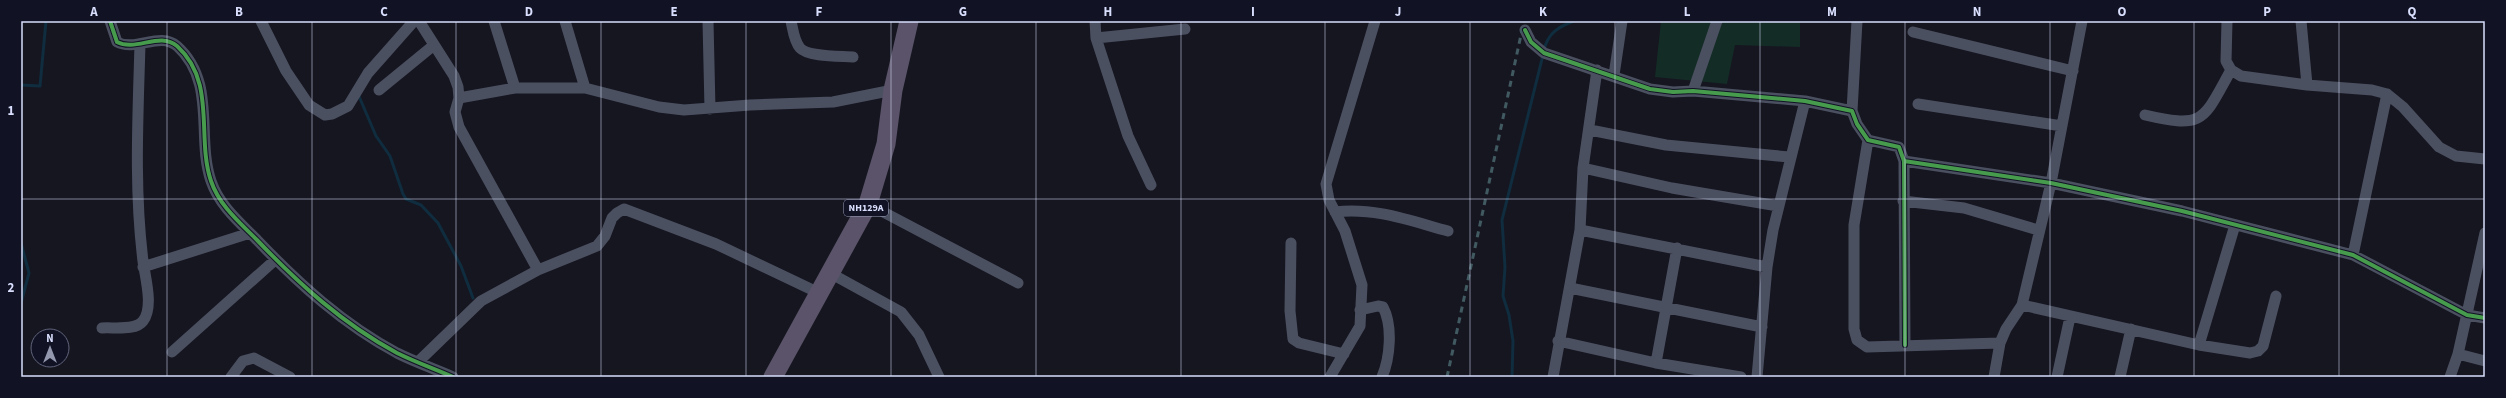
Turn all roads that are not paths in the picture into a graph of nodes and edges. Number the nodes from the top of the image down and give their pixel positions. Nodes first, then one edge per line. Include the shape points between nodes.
1 (110, 21) edge
2 (261, 21) edge
3 (414, 21) edge
4 (419, 21) edge
5 (494, 21) edge
6 (564, 21) edge
7 (708, 21) edge
8 (791, 21) edge
9 (909, 21) edge
10 (1095, 21) edge
11 (1375, 21) edge
12 (1622, 21) edge
13 (1717, 21) edge
14 (1857, 21) edge
15 (2082, 21) edge
16 (2227, 21) edge
17 (2301, 21) edge
18 (1185, 29) dead end
19 (1525, 30) dead end
20 (1913, 32) dead end
21 (1096, 38) junction
22 (140, 44) junction
23 (434, 45) junction
24 (853, 57) dead end
25 (1597, 70) junction
26 (2231, 70) junction
27 (2072, 71) junction
28 (1614, 75) junction
29 (2307, 85) junction
30 (514, 88) junction
31 (586, 88) junction
32 (379, 90) dead end
33 (893, 90) junction
34 (1693, 92) junction
35 (2387, 94) junction
36 (459, 98) junction
37 (1805, 101) junction
38 (1918, 104) dead end
39 (710, 109) junction
40 (1852, 111) junction
41 (2145, 115) dead end
42 (2062, 126) junction
43 (1590, 130) junction
44 (1868, 140) junction
45 (1790, 157) junction
46 (2485, 159) edge
47 (1904, 161) junction
48 (1583, 168) junction
49 (2051, 183) junction
50 (1151, 185) dead end
51 (1903, 201) junction
52 (868, 204) junction
53 (1778, 206) junction
54 (1335, 212) junction
55 (2235, 225) junction
56 (1580, 230) junction
57 (2038, 230) junction
58 (1448, 231) dead end
59 (250, 233) junction
60 (2485, 233) edge
61 (1292, 243) dead end
62 (1677, 248) junction
63 (2353, 255) junction
64 (275, 260) junction
65 (2482, 261) edge
66 (144, 267) junction
67 (1767, 267) junction
68 (538, 270) junction
69 (830, 273) junction
70 (1018, 282) dead end
71 (1570, 288) junction
72 (819, 293) junction
73 (2276, 296) dead end
74 (2022, 306) junction
75 (1664, 307) junction
76 (1360, 310) junction
77 (2467, 315) junction
78 (2070, 317) junction
79 (2485, 318) edge
80 (102, 328) dead end
81 (1762, 328) junction
82 (2131, 329) junction
83 (1558, 341) junction
84 (2000, 344) junction
85 (1905, 345) junction
86 (2199, 345) junction
87 (172, 352) dead end
88 (1344, 354) junction
89 (2458, 354) junction
90 (419, 361) junction
91 (2485, 361) edge
92 (1656, 363) junction
93 (231, 377) edge
94 (290, 377) edge
95 (453, 377) edge
96 (773, 377) edge
97 (939, 377) edge
98 (1330, 377) edge
99 (1382, 377) edge
100 (1553, 377) edge
101 (1741, 377) edge
102 (1757, 377) edge
103 (1994, 377) edge
104 (2057, 377) edge
105 (2120, 377) edge
106 (2450, 377) edge

1 - 22 street via 117,42 130,46
2 - 3 street via 286,71 309,105 324,115 348,106 368,73
4 - 23 street
5 - 30 street
6 - 31 street
7 - 39 street
8 - 24 street via 796,41 808,54
9 - 33 highway, NH129A
10 - 21 street
11 - 54 street via 1326,184 1329,200
12 - 28 street
13 - 34 street
14 - 40 street
15 - 27 street
16 - 26 street via 2226,61
17 - 29 street
18 - 21 street
19 - 25 street via 1531,42 1544,53
20 - 27 street
21 - 50 street via 1128,136
22 - 59 street via 166,41 176,45 190,62 204,98 207,159 211,180 217,195
22 - 66 street via 138,148
23 - 32 street
23 - 36 street via 454,76
25 - 28 street
25 - 43 street
26 - 29 street via 2241,76
26 - 41 street via 2209,111 2202,117 2181,122
27 - 42 street
28 - 34 street via 1650,89
29 - 35 street via 2372,90
30 - 31 street
30 - 36 street
31 - 39 street via 672,109
33 - 39 street via 832,102
33 - 52 highway, NH129A via 886,144
34 - 37 street
35 - 46 street via 2403,107 2439,147 2456,156
35 - 63 street
36 - 68 street via 455,112 459,127
37 - 40 street
37 - 45 street
38 - 42 street
40 - 44 street
42 - 49 street
43 - 45 street via 1666,145
43 - 48 street
44 - 47 street via 1899,147
44 - 85 street via 1854,226 1854,329 1857,340 1867,347
45 - 53 street
47 - 49 street
47 - 51 street
48 - 53 street via 1672,188
48 - 56 street
49 - 55 street
49 - 57 street
51 - 57 street via 1964,208
51 - 85 street
52 - 69 highway, NH129A
52 - 70 street
53 - 67 street
54 - 58 street via 1369,211
54 - 76 street via 1362,285
55 - 63 street
55 - 86 street
56 - 62 street
56 - 71 street
57 - 74 street
59 - 64 street
59 - 66 street
60 - 65 street
61 - 88 street via 1290,310 1293,339 1299,343
62 - 67 street
62 - 75 street
63 - 77 street
64 - 87 street
64 - 90 street via 324,305 351,324 398,353
65 - 77 street
66 - 80 street via 148,304 143,322 134,326
67 - 81 street
68 - 72 street via 597,246 605,236 612,218 624,209 716,244
68 - 90 street via 481,301
69 - 72 highway, NH129A
69 - 97 street via 901,312 919,335
71 - 75 street
71 - 83 street
72 - 96 highway, NH129A
73 - 86 street via 2262,346 2258,351 2250,353
74 - 78 street
74 - 84 street via 2006,329
75 - 81 street
75 - 92 street
76 - 88 street via 1360,326
76 - 99 street via 1378,306 1383,307 1386,314 1388,344
77 - 79 street
77 - 89 street
78 - 82 street
78 - 104 street
81 - 102 street
82 - 86 street
82 - 105 street
83 - 92 street
83 - 100 street
84 - 85 street
84 - 103 street
88 - 98 street
89 - 91 street
89 - 106 street
90 - 95 street
92 - 101 street
93 - 94 street via 243,361 254,358

